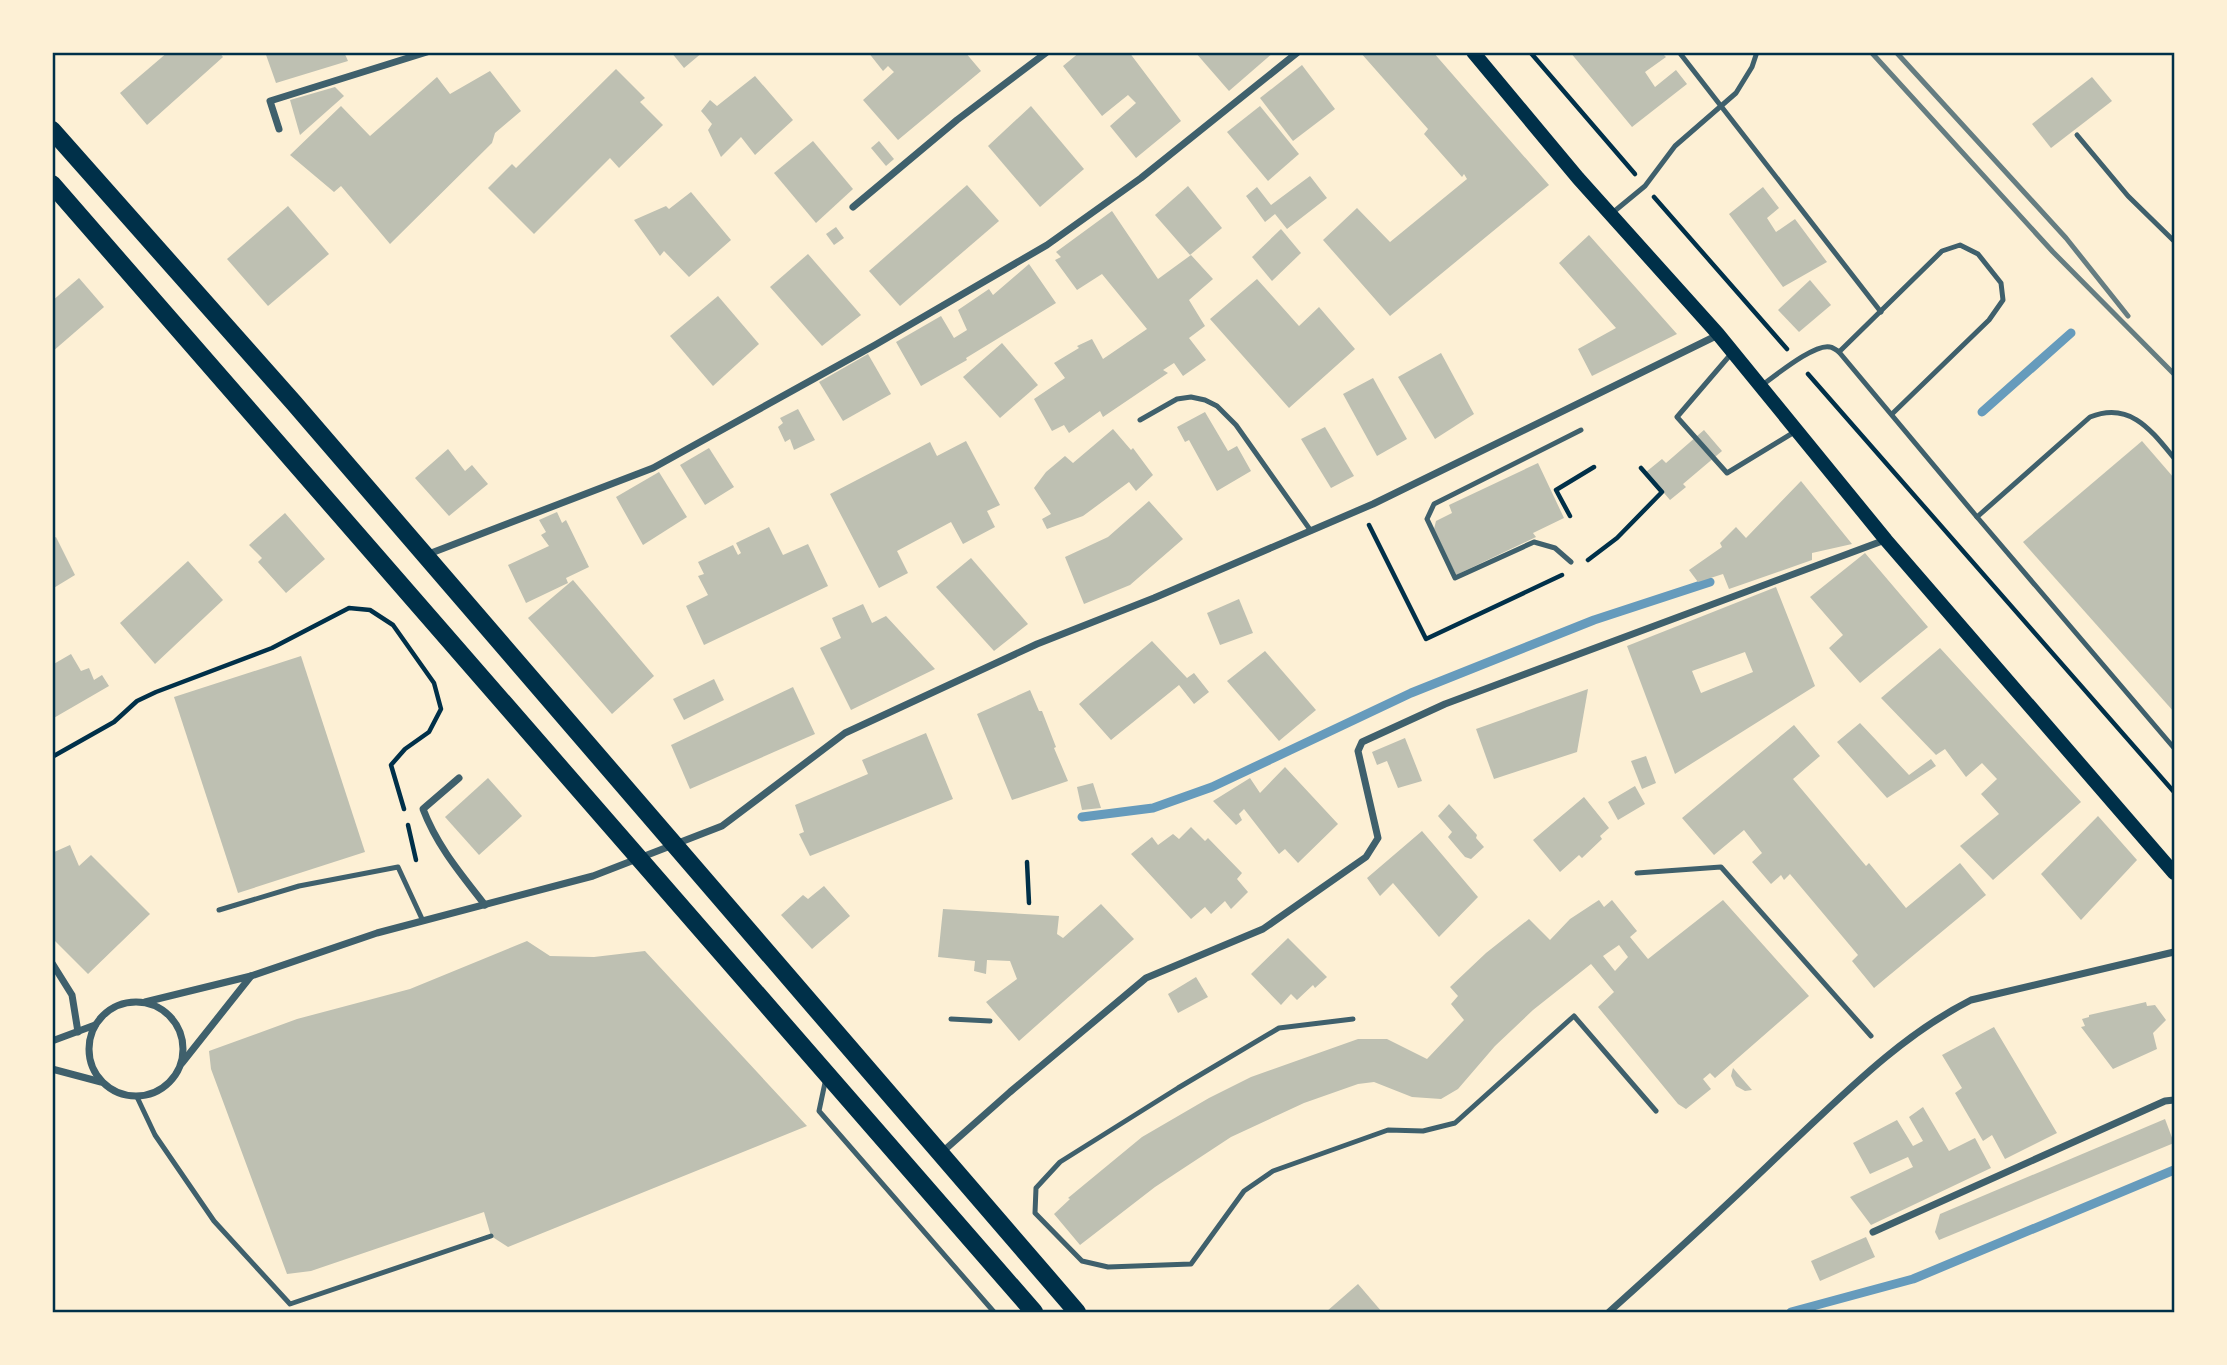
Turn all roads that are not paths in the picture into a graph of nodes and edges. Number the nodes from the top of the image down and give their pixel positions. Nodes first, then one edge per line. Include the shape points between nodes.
1 (427, 52) edge
2 (1047, 52) edge
3 (1298, 52) edge
4 (1473, 52) edge
5 (1679, 52) edge
6 (1757, 52) edge
7 (1721, 106) junction
8 (279, 129) dead end
9 (52, 130) edge
10 (2077, 135) dead end
11 (52, 184) edge
12 (853, 207) dead end
13 (1611, 214) junction
14 (2175, 241) edge
15 (1881, 312) junction
16 (1718, 334) junction
17 (1733, 351) junction
18 (1839, 352) junction
19 (1760, 386) junction
20 (1892, 414) junction
21 (1140, 420) dead end
22 (1581, 430) dead end
23 (1796, 430) junction
24 (2175, 458) edge
25 (1977, 517) junction
26 (1311, 531) junction
27 (1886, 540) junction
28 (425, 555) junction
29 (1571, 562) dead end
30 (2175, 748) edge
31 (459, 778) dead end
32 (674, 845) junction
33 (640, 859) junction
34 (1637, 873) dead end
35 (2175, 873) edge
36 (485, 905) junction
37 (219, 910) dead end
38 (423, 921) junction
39 (2175, 952) edge
40 (52, 963) edge
41 (251, 976) junction
42 (145, 1002) junction
43 (951, 1019) dead end
44 (1353, 1019) dead end
45 (990, 1021) dead end
46 (94, 1026) junction
47 (78, 1032) junction
48 (1871, 1036) dead end
49 (52, 1041) edge
50 (182, 1063) junction
51 (52, 1069) edge
52 (827, 1073) junction
53 (101, 1082) junction
54 (137, 1097) junction
55 (2175, 1100) edge
56 (1656, 1111) dead end
57 (940, 1155) junction
58 (1873, 1232) dead end
59 (491, 1236) dead end
60 (994, 1312) edge
61 (1034, 1312) edge
62 (1077, 1312) edge
63 (1609, 1312) edge

1 - 8 street via 270,100
2 - 12 street
3 - 28 street via 1141,178 1047,245 875,345 653,468
4 - 13 main road
5 - 7 lane
6 - 7 lane via 1736,93
7 - 13 lane via 1675,146 1645,186
7 - 15 lane
9 - 28 main road
10 - 14 lane via 2128,196
11 - 33 main road
13 - 16 main road
15 - 18 lane
15 - 20 lane via 1942,251 1960,245 1978,254 2001,283 2003,300 1989,320
16 - 17 main road
16 - 26 street via 1373,505
17 - 19 main road
17 - 23 lane via 1678,417 1727,473
18 - 19 lane via 1822,347
18 - 20 lane
19 - 23 main road
20 - 25 lane
21 - 26 lane via 1177,399 1191,397 1217,405
22 - 29 lane via 1434,504 1427,519 1455,578 1534,542 1555,548
23 - 27 main road
24 - 25 lane via 2148,427 2122,413 2104,412 2090,417
25 - 30 lane
26 - 32 street via 1037,644 845,733 722,825
27 - 35 main road
27 - 57 street via 1445,704 1362,742 1358,751 1378,838 1366,857 1263,929 1146,978
28 - 32 main road
31 - 36 street via 424,809 450,861
32 - 33 street
32 - 57 main road
33 - 36 street
33 - 52 main road
34 - 48 lane via 1721,867
36 - 38 street
37 - 38 lane via 299,886 398,867
38 - 41 street
39 - 63 street via 1971,1000 1944,1014 1856,1083
40 - 47 street via 72,995
41 - 42 street
41 - 50 street
42 - 46 street via 116,1005
42 - 50 street via 167,1013 181,1032
43 - 45 lane
44 - 56 lane via 1279,1028 1178,1088 1060,1162 1037,1188 1035,1213 1082,1261 1108,1266 1191,1264 1244,1191 1273,1171 1388,1130 1423,1130 1455,1123 1574,1016
46 - 47 street
46 - 53 street via 89,1055
47 - 49 street
50 - 54 street via 165,1087
51 - 53 street
52 - 60 lane via 819,1111
52 - 61 main road
53 - 54 street
54 - 59 lane via 155,1135 215,1221 290,1304
55 - 58 street
57 - 62 main road

